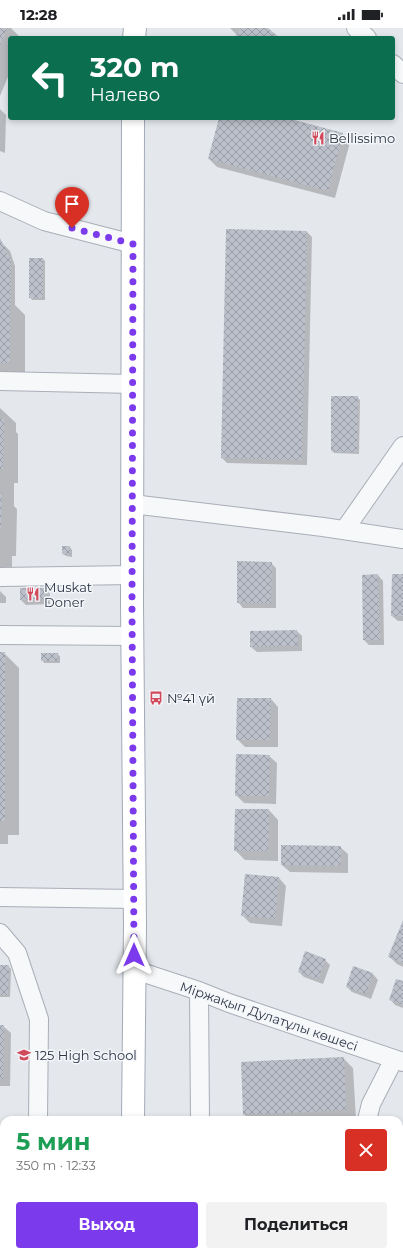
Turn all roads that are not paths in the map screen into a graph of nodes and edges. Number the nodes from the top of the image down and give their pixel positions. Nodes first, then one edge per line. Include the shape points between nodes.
1 (356, 28) edge
2 (365, 36) edge
3 (395, 66) edge
4 (403, 74) edge
5 (133, 120) edge
6 (0, 201) edge
7 (133, 244) junction
8 (0, 381) edge
9 (133, 384) junction
10 (403, 446) edge
11 (132, 504) junction
12 (345, 530) junction
13 (403, 539) edge
14 (132, 575) junction
15 (0, 577) edge
16 (0, 634) edge
17 (132, 636) junction
18 (0, 897) edge
19 (134, 899) junction
20 (0, 933) edge
21 (134, 970) junction
22 (199, 991) junction
23 (398, 1061) edge
24 (38, 1116) edge
25 (133, 1116) edge
26 (200, 1116) edge
27 (368, 1116) edge

1 - 2 street
3 - 4 street
5 - 7 main road
6 - 7 street via 44,221
7 - 9 main road
8 - 9 street
9 - 11 main road
10 - 12 street
11 - 12 street
11 - 14 main road
12 - 13 street
14 - 15 street
14 - 17 main road
16 - 17 street
17 - 19 main road
18 - 19 street
19 - 21 main road
20 - 24 street via 17,953 39,1019
21 - 22 street, Міржақып Дулатұлы көшесі
21 - 25 main road
22 - 23 street, Міржақып Дулатұлы көшесі
22 - 26 street
23 - 27 street via 371,1104

